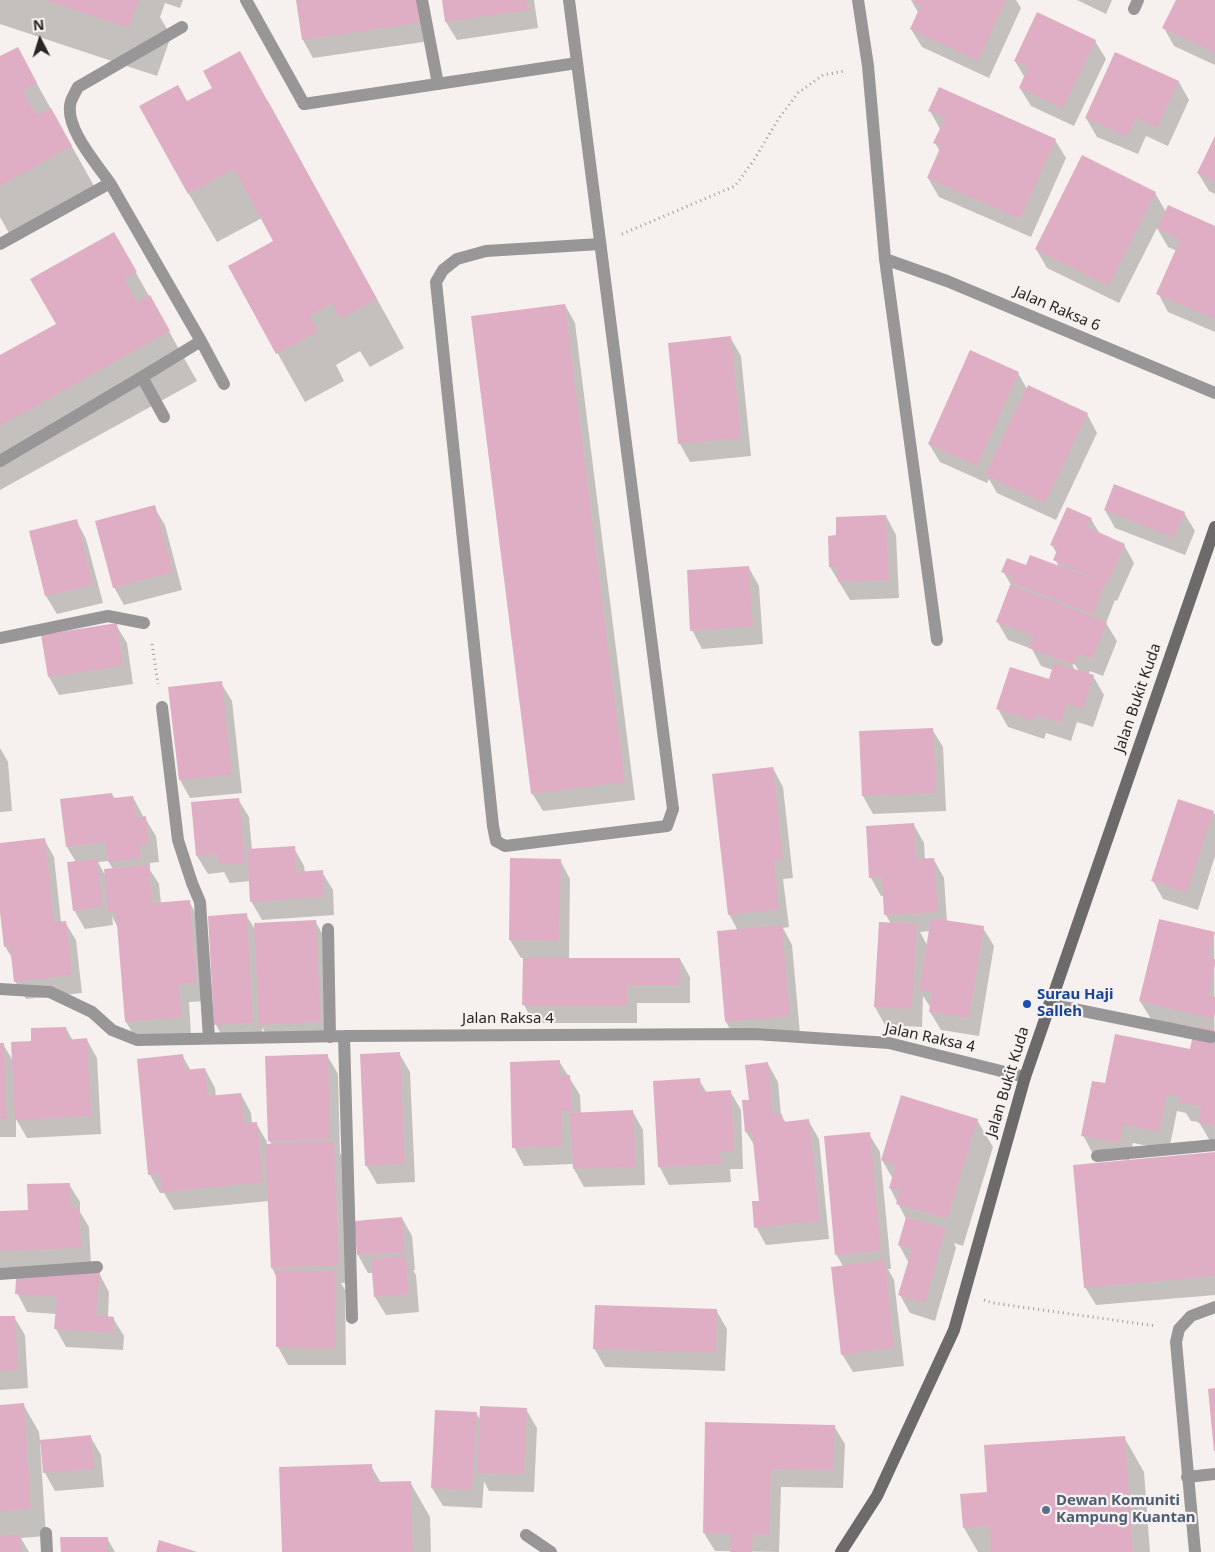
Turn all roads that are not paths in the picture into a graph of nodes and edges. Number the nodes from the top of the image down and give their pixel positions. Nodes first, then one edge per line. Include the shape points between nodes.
1 (246, 0) edge
2 (422, 0) edge
3 (569, 0) edge
4 (858, 0) edge
5 (182, 28) dead end
6 (577, 63) junction
7 (438, 84) junction
8 (110, 183) junction
9 (0, 244) edge
10 (600, 244) junction
11 (885, 259) junction
12 (201, 341) junction
13 (142, 377) junction
14 (224, 384) dead end
15 (1215, 393) edge
16 (164, 417) dead end
17 (0, 461) edge
18 (1215, 527) edge
19 (144, 623) road end
20 (0, 638) edge
21 (937, 640) dead end
22 (162, 707) road end
23 (328, 929) dead end
24 (0, 989) edge
25 (1049, 1004) junction
26 (344, 1036) junction
27 (330, 1037) junction
28 (209, 1038) junction
29 (1211, 1038) dead end
30 (1025, 1077) junction
31 (1215, 1145) edge
32 (1097, 1156) dead end
33 (96, 1267) dead end
34 (0, 1274) edge
35 (1215, 1307) edge
36 (352, 1318) dead end
37 (1215, 1474) edge
38 (1187, 1477) junction
39 (46, 1533) dead end
40 (526, 1535) dead end
41 (47, 1552) edge
42 (551, 1552) edge
43 (841, 1552) edge
44 (1195, 1552) edge

1 - 7 street via 304,104
2 - 7 street
3 - 6 street
4 - 11 street via 868,66
5 - 8 street via 78,87 70,102 75,132
6 - 7 street
6 - 10 street
8 - 9 street
8 - 12 street
10 - 10 street via 673,809 667,826 505,846 496,841 493,826 436,282 443,270 457,259 486,251
11 - 15 street, Jalan Raksa 6 via 946,281
11 - 21 street
12 - 13 street
12 - 14 street
13 - 16 street
13 - 17 street
18 - 25 street, Jalan Bukit Kuda
19 - 20 street via 108,616
22 - 28 street via 178,840 200,902
23 - 27 street
24 - 28 street, Jalan Raksa 4 via 50,992 92,1012 112,1030 137,1040
25 - 29 street
25 - 30 street, Jalan Bukit Kuda
26 - 27 street, Jalan Raksa 4
26 - 30 street, Jalan Raksa 4 via 754,1034 889,1043
26 - 36 street
27 - 28 street, Jalan Raksa 4
30 - 43 street, Jalan Bukit Kuda via 954,1330 877,1496
31 - 32 street
33 - 34 street
35 - 38 street via 1191,1316 1179,1329 1176,1342
37 - 38 street
38 - 44 street
39 - 41 street
40 - 42 street

